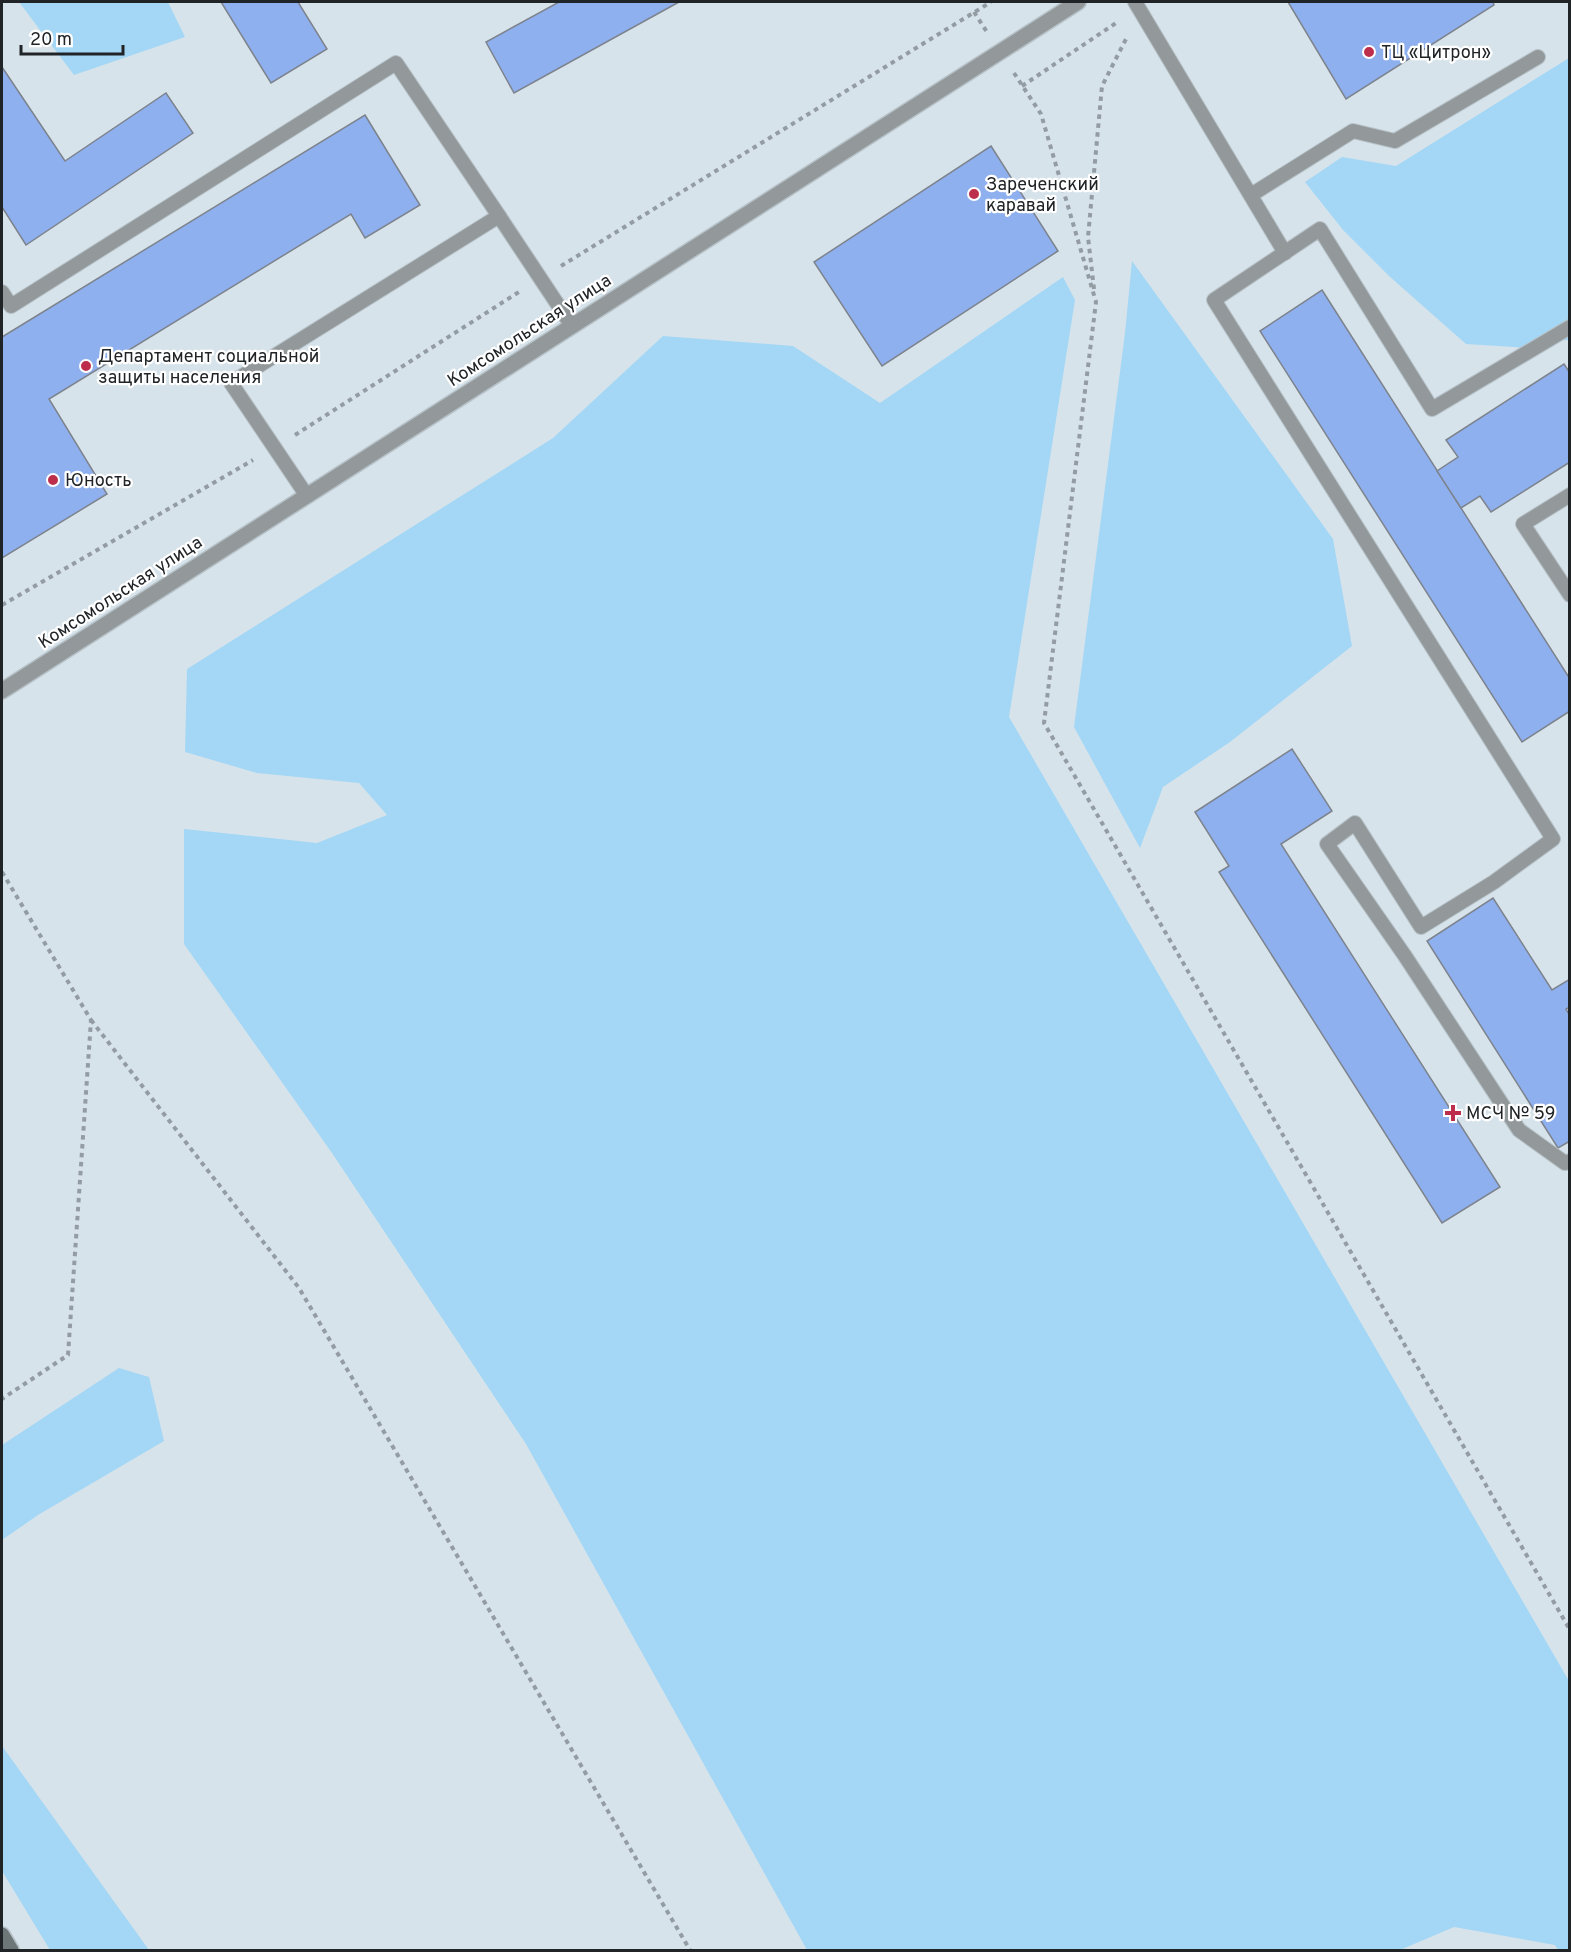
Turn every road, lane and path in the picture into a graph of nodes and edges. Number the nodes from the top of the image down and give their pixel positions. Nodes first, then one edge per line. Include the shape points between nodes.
1 (991, 2) edge
2 (1078, 2) edge
3 (1137, 5) edge
4 (974, 12) junction
5 (1000, 52) junction
6 (1538, 57) dead end
7 (1022, 86) junction
8 (1251, 195) junction
9 (499, 216) junction
10 (1285, 253) junction
11 (541, 278) junction
12 (2, 291) edge
13 (1096, 302) junction
14 (572, 326) junction
15 (1569, 327) edge
16 (275, 448) junction
17 (1569, 495) edge
18 (307, 496) junction
19 (1569, 595) edge
20 (2, 605) edge
21 (2, 691) edge
22 (2, 872) edge
23 (91, 1020) junction
24 (1569, 1161) edge
25 (2, 1399) edge
26 (1569, 1630) edge
27 (2, 1935) edge
28 (11, 1950) edge
29 (690, 1950) edge

1 - 4 path
2 - 5 street, Комсомольская улица
3 - 7 path
3 - 8 lane
3 - 13 path via 1122,49 1102,86 1088,237
4 - 5 path
4 - 11 path
5 - 7 path
5 - 14 street, Комсомольская улица
6 - 8 lane via 1395,141 1353,131
7 - 13 path via 1041,114
8 - 10 lane
9 - 11 lane
9 - 12 lane via 396,63 11,306
9 - 16 lane via 231,383
10 - 15 lane via 1320,230 1432,408
10 - 24 lane via 1214,300 1553,839 1494,882 1421,927 1355,823 1327,844 1519,1130 1565,1163
11 - 14 lane
11 - 16 path
13 - 26 path via 1044,723
14 - 18 street, Комсомольская улица
16 - 18 lane
16 - 20 path
17 - 19 lane via 1523,524
18 - 21 street, Комсомольская улица
22 - 23 path
23 - 25 path via 68,1355
23 - 29 path via 299,1288
27 - 28 main road

